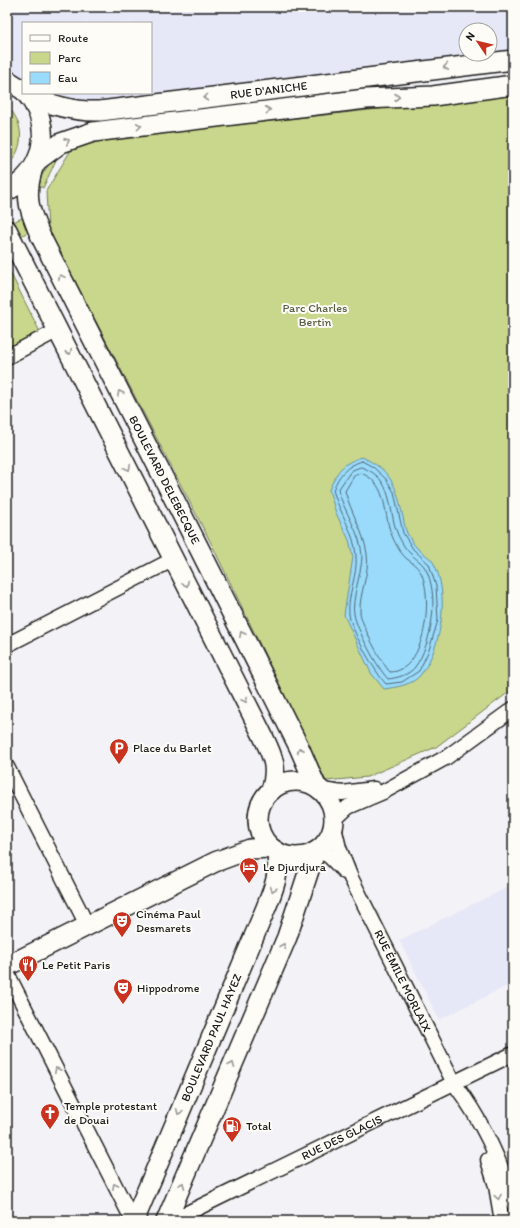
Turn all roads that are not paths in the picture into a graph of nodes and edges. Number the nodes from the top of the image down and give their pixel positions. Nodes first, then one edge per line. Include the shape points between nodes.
1 (513, 60) edge
2 (7, 80) edge
3 (513, 85) edge
4 (22, 89) edge
5 (27, 94) edge
6 (28, 94) edge
7 (35, 165) junction
8 (7, 191) edge
9 (7, 230) edge
10 (58, 330) junction
11 (7, 358) edge
12 (174, 559) junction
13 (7, 644) edge
14 (513, 709) edge
15 (7, 767) edge
16 (407, 778) junction
17 (319, 788) junction
18 (271, 791) junction
19 (258, 818) junction
20 (334, 824) junction
21 (274, 849) junction
22 (316, 851) junction
23 (215, 862) junction
24 (351, 878) junction
25 (87, 925) junction
26 (7, 966) edge
27 (7, 973) edge
28 (513, 1054) edge
29 (454, 1083) junction
30 (513, 1203) edge
31 (133, 1221) edge
32 (166, 1221) edge
33 (171, 1221) edge
34 (502, 1221) edge

1 -> 6 main road, RUE D'ANICHE via 100,111 61,106
2 - 4 main road
7 -> 3 main road, RUE D'ANICHE via 61,143 93,132 366,99 433,96
5 - 7 main road, BOULEVARD DELEBECQUE via 42,123 43,140
7 - 8 main road, RUE D'ANICHE via 21,182
17 -> 7 main road, BOULEVARD DELEBECQUE via 41,237 28,205 28,190
9 - 10 main road
10 - 11 street
10 -> 12 main road
12 - 13 street
12 -> 18 main road via 274,759 275,773
14 - 16 street via 455,752
15 - 25 street
16 - 17 street via 365,791 342,793
16 - 20 street via 348,807
17 - 18 main road via 303,781 290,781
17 - 20 main road via 331,802
18 - 19 main road via 262,801
19 - 21 main road via 261,834
19 - 23 main road via 236,846
20 - 22 main road via 327,842
20 - 24 street, RUE ÉMILE MORLAIX via 339,848
21 - 22 main road via 293,857 307,856
21 - 23 main road via 250,849
21 -> 31 main road, BOULEVARD PAUL HAYEZ via 278,858 277,874 267,905
22 - 24 street, RUE ÉMILE MORLAIX via 329,856
32 -> 22 main road via 287,937
23 - 25 main road
24 - 29 street, RUE ÉMILE MORLAIX
25 - 26 main road
31 -> 27 street
28 - 29 street, RUE DES GLACIS
29 - 30 street via 494,1152
29 - 33 street, RUE DES GLACIS
29 -> 34 street via 461,1107 490,1167

